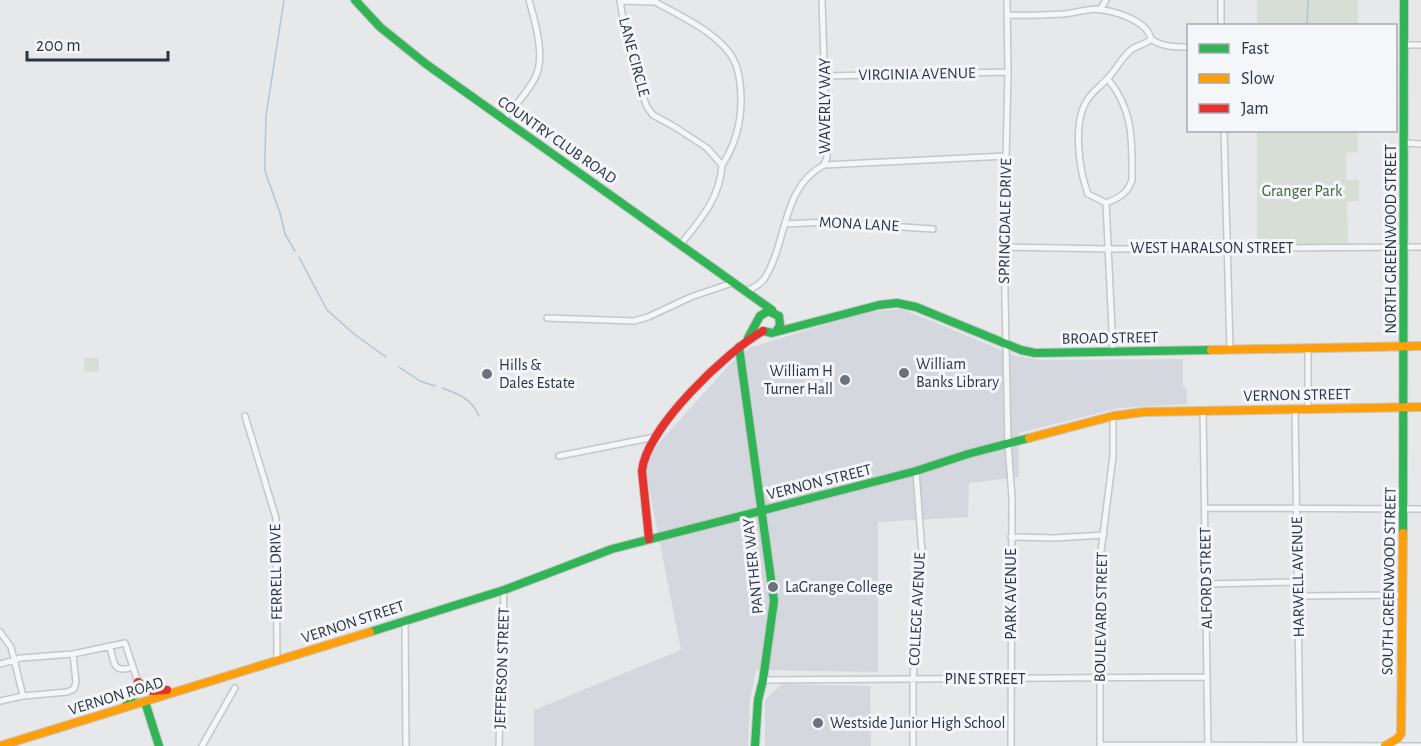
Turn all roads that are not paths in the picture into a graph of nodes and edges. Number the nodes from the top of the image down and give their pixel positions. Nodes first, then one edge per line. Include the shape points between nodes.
1 (355, 0) edge
2 (529, 0) edge
3 (620, 0) edge
4 (822, 0) edge
5 (1006, 0) edge
6 (1106, 0) edge
7 (1221, 0) edge
8 (1404, 0) edge
9 (655, 1) edge
10 (1100, 10) junction
11 (1008, 15) junction
12 (1221, 24) edge
13 (1151, 39) junction
14 (1405, 45) junction
15 (1421, 45) edge
16 (1187, 47) edge
17 (1008, 72) junction
18 (826, 76) junction
19 (1108, 79) junction
20 (504, 120) junction
21 (1224, 132) edge
22 (1405, 143) junction
23 (1421, 144) edge
24 (1006, 156) junction
25 (722, 165) junction
26 (824, 165) junction
27 (1106, 203) junction
28 (785, 224) junction
29 (933, 229) dead end
30 (681, 244) junction
31 (1404, 247) junction
32 (1421, 247) edge
33 (1004, 248) junction
34 (1226, 248) junction
35 (1110, 249) junction
36 (732, 282) junction
37 (747, 294) junction
38 (772, 310) junction
39 (547, 318) dead end
40 (759, 318) junction
41 (780, 319) junction
42 (811, 321) junction
43 (777, 330) junction
44 (763, 331) junction
45 (747, 339) junction
46 (1005, 344) junction
47 (1404, 346) junction
48 (1421, 346) edge
49 (739, 347) junction
50 (1230, 349) junction
51 (1308, 349) junction
52 (1113, 351) junction
53 (1421, 406) edge
54 (1404, 407) junction
55 (1295, 408) junction
56 (1308, 408) junction
57 (1203, 410) junction
58 (245, 416) dead end
59 (1113, 416) junction
60 (655, 437) junction
61 (1008, 443) junction
62 (559, 456) dead end
63 (916, 471) junction
64 (1205, 508) junction
65 (1297, 509) junction
66 (1421, 509) edge
67 (1403, 510) junction
68 (761, 511) junction
69 (1104, 535) junction
70 (1011, 537) junction
71 (650, 539) junction
72 (1298, 582) junction
73 (1206, 584) junction
74 (504, 590) junction
75 (1402, 595) junction
76 (1298, 596) junction
77 (405, 620) junction
78 (0, 632) edge
79 (110, 647) junction
80 (73, 654) junction
81 (14, 660) junction
82 (277, 661) junction
83 (0, 664) edge
84 (133, 667) junction
85 (239, 672) joint
86 (1207, 677) junction
87 (1011, 679) junction
88 (1100, 679) junction
89 (763, 680) junction
90 (913, 680) junction
91 (138, 682) junction
92 (191, 687) junction
93 (235, 688) dead end
94 (23, 696) junction
95 (0, 701) edge
96 (145, 702) junction
97 (124, 708) junction
98 (1100, 745) edge
99 (0, 746) edge
100 (159, 746) edge
101 (202, 746) edge
102 (406, 746) edge
103 (499, 746) edge
104 (755, 746) edge
105 (913, 746) edge
106 (1011, 746) edge
107 (1208, 746) edge
108 (1300, 746) edge
109 (1385, 746) edge
110 (1421, 746) edge

1 - 20 main road, COUNTRY CLUB ROAD via 380,27
2 - 20 street via 541,62 535,78
3 - 9 street
3 - 25 street, LANE CIRCLE via 626,39 647,107 653,115 707,148
4 - 18 street, WAVERLY WAY
5 - 11 street, SPRINGDALE DRIVE
6 - 10 street
7 - 12 street
8 - 14 main road, NORTH GREENWOOD STREET
9 - 25 street via 717,40 737,66 741,117 735,141
10 - 11 street
10 - 13 street via 1132,19 1144,27
11 - 17 street, SPRINGDALE DRIVE
13 - 16 street via 1158,44
13 - 19 street via 1132,49
14 - 15 street
14 - 22 main road, NORTH GREENWOOD STREET
17 - 18 street, VIRGINIA AVENUE
17 - 24 street, SPRINGDALE DRIVE
18 - 26 street, WAVERLY WAY
19 - 27 street via 1123,100 1129,119 1132,180 1123,195
19 - 27 street via 1088,98 1078,124 1083,181 1088,194
20 - 30 main road, COUNTRY CLUB ROAD
21 - 34 street
22 - 23 street
22 - 31 main road, NORTH GREENWOOD STREET
24 - 26 street
24 - 33 street, SPRINGDALE DRIVE
25 - 30 street via 721,183 704,216
26 - 28 street, WAVERLY WAY via 814,170 793,197
27 - 35 street
28 - 29 street, MONA LANE via 828,222
28 - 37 street, WAVERLY WAY via 764,278
30 - 36 main road, COUNTRY CLUB ROAD
31 - 32 street, WEST HARALSON STREET
31 - 34 street, WEST HARALSON STREET
31 - 47 main road, NORTH GREENWOOD STREET
33 - 35 street, WEST HARALSON STREET
33 - 46 street, SPRINGDALE DRIVE
34 - 35 street, WEST HARALSON STREET
34 - 50 street
35 - 52 street
36 - 37 main road, COUNTRY CLUB ROAD
36 - 39 street via 634,321
37 - 38 main road, COUNTRY CLUB ROAD
37 - 40 main road, COUNTRY CLUB ROAD
38 - 40 main road via 766,310
38 - 41 main road
40 - 44 main road
40 - 45 main road
41 - 42 main road, BROAD STREET
41 - 43 main road
42 - 43 main road, BROAD STREET
42 - 46 main road, BROAD STREET via 885,304 902,304
43 - 44 main road
44 - 45 main road
45 - 49 main road
46 - 52 main road, BROAD STREET via 1035,353
46 - 61 street, SPRINGDALE DRIVE
47 - 48 main road, BROAD STREET
47 - 51 main road, BROAD STREET
47 - 54 main road, NORTH GREENWOOD STREET
49 - 60 main road via 707,376
49 - 68 main road, PANTHER WAY
50 - 51 main road, BROAD STREET
50 - 52 main road, BROAD STREET
51 - 56 street
53 - 54 main road, VERNON STREET
54 - 56 main road, VERNON STREET
54 - 67 main road, SOUTH GREENWOOD STREET
55 - 56 main road, VERNON STREET
55 - 57 main road, VERNON STREET
55 - 65 street, HARWELL AVENUE
57 - 59 main road, VERNON STREET
57 - 64 street, ALFORD STREET
58 - 82 street, FERRELL DRIVE via 276,518
59 - 61 main road, VERNON STREET
59 - 69 street, BOULEVARD STREET via 1113,456
60 - 62 street
60 - 71 main road via 646,451 643,468
61 - 63 main road, VERNON STREET
61 - 70 street, PARK AVENUE
63 - 68 main road, VERNON STREET
63 - 90 street, COLLEGE AVENUE via 922,553
64 - 65 street
64 - 73 street, ALFORD STREET
65 - 67 street
65 - 72 street, HARWELL AVENUE
66 - 67 street
67 - 75 main road, SOUTH GREENWOOD STREET
68 - 71 main road, VERNON STREET
68 - 89 main road, PANTHER WAY via 774,601
69 - 70 street
69 - 88 street, BOULEVARD STREET via 1100,559
70 - 87 street, PARK AVENUE
71 - 74 main road, VERNON STREET via 612,549
72 - 73 street
72 - 76 street, HARWELL AVENUE
73 - 86 street, ALFORD STREET
74 - 77 main road, VERNON STREET
74 - 103 street, JEFFERSON STREET
75 - 76 street
75 - 109 main road, SOUTH GREENWOOD STREET via 1401,734
76 - 108 street, HARWELL AVENUE
77 - 82 main road, VERNON STREET
77 - 102 street
78 - 81 street via 11,647
79 - 80 street
79 - 84 street via 118,669
79 - 84 street via 125,643
80 - 81 street
80 - 94 street via 74,689
81 - 83 street
81 - 94 street
82 - 85 main road, VERNON STREET
84 - 91 street
85 - 92 main road, VERNON ROAD
86 - 88 street, PINE STREET
86 - 107 street, ALFORD STREET
87 - 88 street, PINE STREET
87 - 90 street, PINE STREET
87 - 106 street, PARK AVENUE
88 - 98 street, BOULEVARD STREET
89 - 90 street, PINE STREET
89 - 104 main road, PANTHER WAY via 756,711
90 - 105 street, COLLEGE AVENUE
91 - 92 main road via 151,692
91 - 97 main road via 137,692
92 - 96 main road, VERNON ROAD
93 - 101 street
94 - 95 street
96 - 97 main road, VERNON ROAD
96 - 100 main road
97 - 99 main road, VERNON ROAD
98 - 107 street
107 - 108 street
108 - 109 street
109 - 110 street

